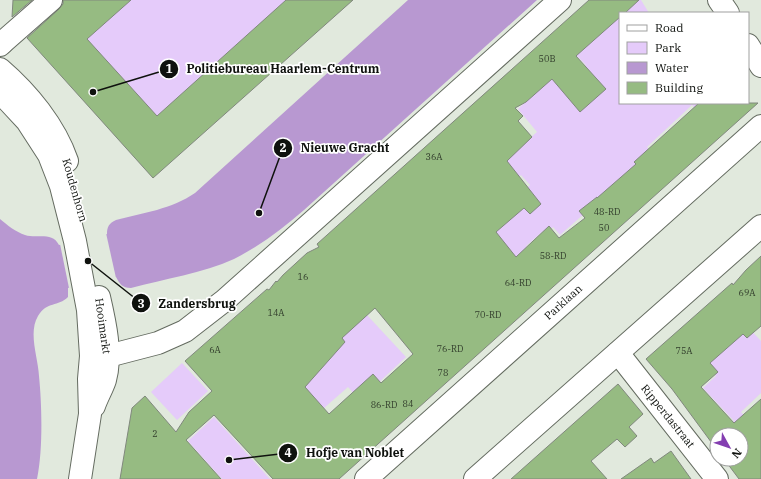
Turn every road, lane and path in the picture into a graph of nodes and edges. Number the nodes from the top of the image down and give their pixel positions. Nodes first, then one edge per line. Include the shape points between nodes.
1 (52, 0) edge
2 (560, 0) edge
3 (719, 0) edge
4 (727, 12) edge
5 (1, 43) edge
6 (749, 47) edge
7 (761, 66) edge
8 (0, 69) edge
9 (0, 92) edge
10 (761, 126) edge
11 (74, 209) junction
12 (761, 226) edge
13 (90, 284) junction
14 (618, 353) junction
15 (108, 356) junction
16 (90, 414) junction
17 (80, 479) edge
18 (366, 479) edge
19 (475, 479) edge
20 (717, 479) edge

1 - 5 street
2 - 15 street via 225,300 185,331 158,344
3 - 4 street
6 - 7 street
8 - 11 street, Koudenhorn via 20,88 54,132 64,151 75,183
9 - 11 street, Koudenhorn via 27,121 49,155 61,186
10 - 18 street, Parklaan
11 - 13 street, Koudenhorn
12 - 14 street
13 - 15 street, Hooimarkt via 102,308
13 - 16 street, Hooimarkt
14 - 19 street
14 - 20 street, Ripperdastraat
15 - 16 street, Hooimarkt via 105,380
16 - 17 street, Hooimarkt

